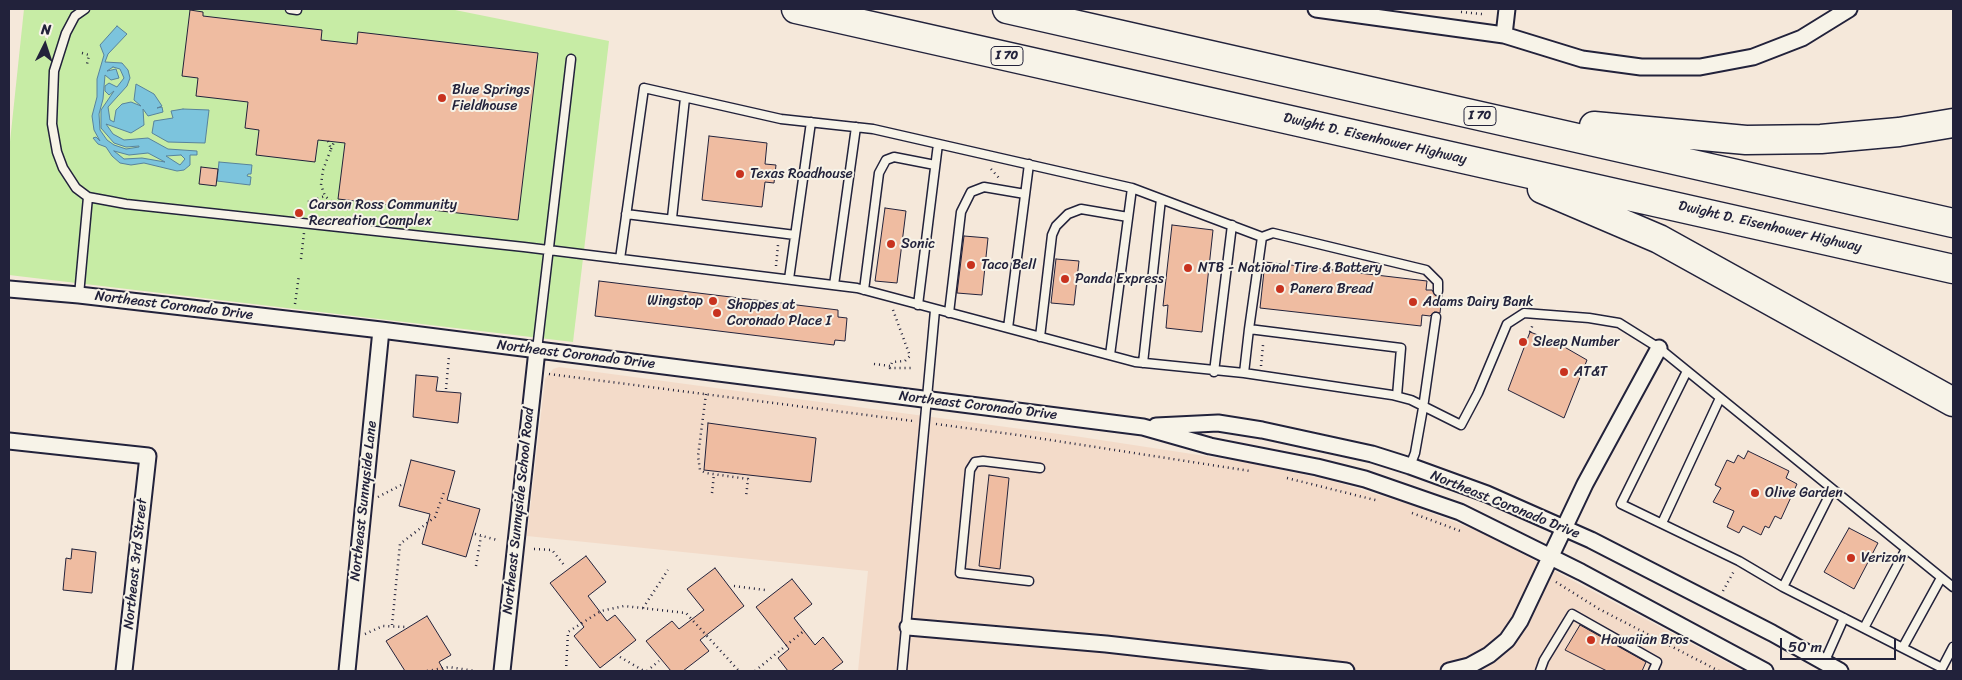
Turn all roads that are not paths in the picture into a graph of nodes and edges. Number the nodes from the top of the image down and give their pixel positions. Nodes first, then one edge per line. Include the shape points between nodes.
1 (85, 9) edge
2 (796, 9) edge
3 (1007, 9) edge
4 (1316, 9) edge
5 (1507, 9) edge
6 (1844, 10) edge
7 (1504, 35) junction
8 (571, 59) dead end
9 (685, 98) junction
10 (1455, 110) junction
11 (811, 122) junction
12 (1953, 123) edge
13 (856, 127) junction
14 (938, 144) junction
15 (1484, 163) junction
16 (935, 164) junction
17 (1029, 164) junction
18 (1132, 188) junction
19 (1025, 194) junction
20 (88, 197) junction
21 (1161, 199) junction
22 (626, 214) junction
23 (1128, 217) junction
24 (672, 218) junction
25 (1953, 223) edge
26 (1232, 225) junction
27 (795, 235) junction
28 (1262, 237) junction
29 (549, 250) junction
30 (620, 259) junction
31 (1953, 269) edge
32 (789, 279) junction
33 (834, 285) junction
34 (9, 289) edge
35 (864, 290) junction
36 (1438, 291) dead end
37 (79, 294) junction
38 (918, 305) junction
39 (935, 310) junction
40 (949, 313) junction
41 (1436, 317) dead end
42 (1008, 328) junction
43 (1249, 329) junction
44 (381, 330) junction
45 (1040, 337) junction
46 (1659, 348) junction
47 (538, 350) junction
48 (1110, 355) junction
49 (1143, 363) junction
50 (1688, 371) junction
51 (1214, 372) junction
52 (1244, 373) junction
53 (1397, 396) junction
54 (1720, 398) junction
55 (926, 400) junction
56 (1953, 402) edge
57 (1423, 408) junction
58 (1143, 427) junction
59 (9, 441) edge
60 (1410, 466) junction
61 (1040, 468) dead end
62 (1832, 490) junction
63 (1662, 523) junction
64 (1565, 529) junction
65 (1906, 549) junction
66 (1550, 557) junction
67 (1941, 578) junction
68 (1029, 581) dead end
69 (1783, 587) junction
70 (1953, 587) edge
71 (1844, 618) junction
72 (908, 626) junction
73 (1864, 628) junction
74 (1903, 647) junction
75 (1953, 647) edge
76 (1824, 663) junction
77 (1942, 670) edge
78 (124, 671) edge
79 (347, 671) edge
80 (502, 671) edge
81 (902, 671) edge
82 (1346, 671) edge
83 (1449, 671) edge
84 (1540, 671) edge
85 (1653, 671) edge
86 (1765, 671) edge
87 (1840, 671) edge

1 - 20 lane via 75,16 66,33 54,71 52,117 63,168 76,188
2 - 15 highway, Dwight D. Eisenhower Highway / I 70
3 - 10 highway, I 70
4 - 7 street
5 - 7 street
6 - 7 street via 1802,38 1753,58 1700,67 1641,68 1582,59
8 - 29 lane
9 - 11 lane via 781,119
9 - 22 lane via 644,88
9 - 24 lane
10 - 12 highway via 1746,140 1821,140
10 - 25 highway, I 70
11 - 13 lane
11 - 27 lane
13 - 14 lane
13 - 33 lane
14 - 16 lane
14 - 17 lane
15 - 31 highway, Dwight D. Eisenhower Highway / I 70
15 - 56 highway via 1659,240
16 - 35 lane via 894,157 886,160 879,172
16 - 38 lane
17 - 18 lane
17 - 19 lane
18 - 21 lane
18 - 23 lane
19 - 40 lane via 984,187 971,192 961,212
19 - 42 lane
20 - 29 lane via 126,204
20 - 37 lane
21 - 26 lane
21 - 49 lane
22 - 24 lane
22 - 30 lane
23 - 45 lane via 1081,209 1068,214 1056,226 1052,235
23 - 48 lane
24 - 27 lane
26 - 28 lane
26 - 51 lane
27 - 32 lane
28 - 36 lane via 1273,233 1426,270 1438,282
28 - 43 lane
29 - 30 lane
29 - 47 lane
30 - 32 lane
32 - 33 lane
33 - 35 lane
34 - 37 street, Northeast Coronado Drive
35 - 38 lane
37 - 44 street, Northeast Coronado Drive
38 - 39 lane
39 - 40 lane
39 - 55 lane
40 - 42 lane
41 - 57 lane
42 - 45 lane
43 - 52 lane
43 - 53 lane via 1401,348
44 - 47 street, Northeast Coronado Drive
44 - 79 street, Northeast Sunnyside Lane
45 - 48 lane
46 - 50 lane
46 - 57 lane via 1620,323 1524,313 1507,324 1462,425
46 - 64 street via 1585,484
47 - 55 street, Northeast Coronado Drive
47 - 80 street, Northeast Sunnyside School Road
48 - 49 lane
49 - 51 lane
50 - 54 lane
50 - 63 lane via 1620,504
51 - 52 lane
52 - 53 lane
53 - 57 lane
54 - 62 lane
54 - 63 lane
55 - 58 street, Northeast Coronado Drive
55 - 72 lane
57 - 60 lane
58 - 60 street, Northeast Coronado Drive via 1218,423 1323,442
58 - 66 street, Northeast Coronado Drive via 1210,446 1317,467 1382,485 1460,512
59 - 78 street, Northeast 3rd Street via 148,456
60 - 64 street, Northeast Coronado Drive via 1487,494
61 - 68 lane via 975,462 970,470 962,545 960,573
62 - 65 lane
62 - 69 lane
63 - 69 lane via 1739,560
64 - 66 street
64 - 76 street, Northeast Coronado Drive via 1772,633
65 - 67 lane
65 - 73 lane
66 - 83 street via 1520,621 1507,640 1469,666
66 - 86 street, Northeast Coronado Drive
67 - 70 lane
67 - 74 lane
69 - 71 lane
71 - 73 lane
71 - 76 lane
72 - 81 lane
72 - 82 street
73 - 74 lane
74 - 77 lane
75 - 77 lane
76 - 87 street, Northeast Coronado Drive
84 - 85 lane via 1572,614 1657,662

